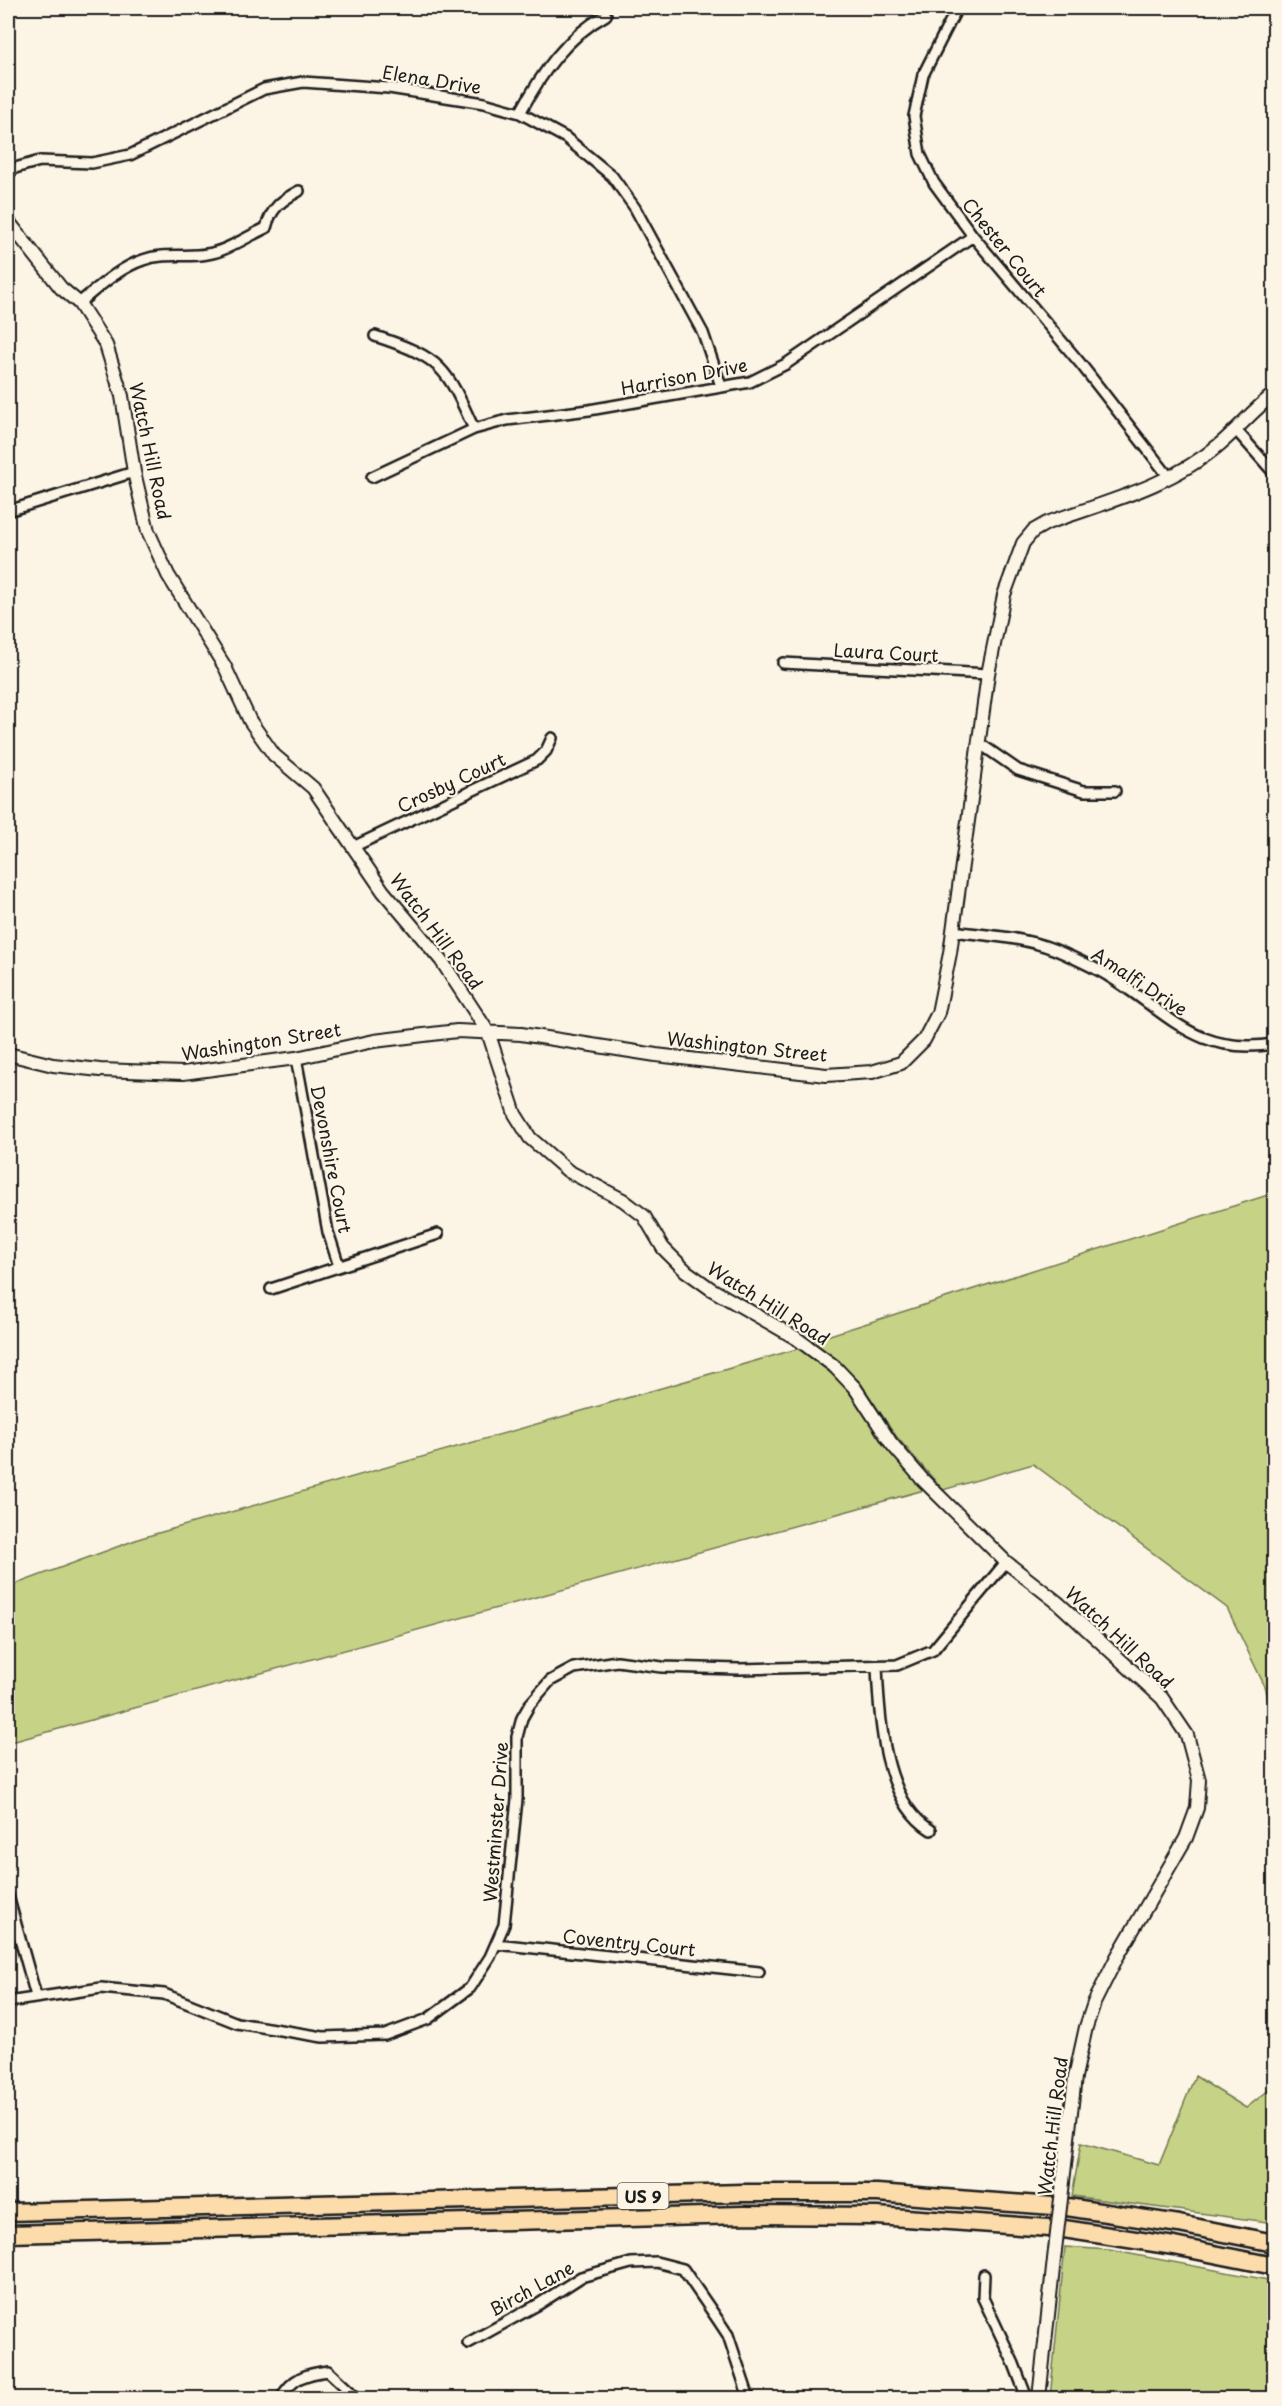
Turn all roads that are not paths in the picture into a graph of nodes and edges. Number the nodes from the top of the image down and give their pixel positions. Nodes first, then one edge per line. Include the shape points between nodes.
1 (957, 8) edge
2 (606, 15) dead end
3 (520, 113) junction
4 (8, 174) edge
5 (299, 191) dead end
6 (8, 221) edge
7 (973, 236) junction
8 (79, 303) junction
9 (375, 336) dead end
10 (721, 386) junction
11 (1275, 394) edge
12 (474, 429) junction
13 (1235, 429) junction
14 (134, 472) junction
15 (1275, 473) edge
16 (372, 477) dead end
17 (1168, 477) junction
18 (8, 510) edge
19 (783, 663) dead end
20 (988, 674) junction
21 (552, 738) dead end
22 (979, 743) junction
23 (1115, 791) dead end
24 (355, 846) junction
25 (953, 931) junction
26 (488, 1032) junction
27 (1275, 1044) edge
28 (8, 1054) edge
29 (296, 1058) junction
30 (438, 1234) dead end
31 (339, 1266) junction
32 (271, 1289) dead end
33 (1006, 1562) junction
34 (877, 1666) junction
35 (931, 1830) dead end
36 (8, 1896) edge
37 (495, 1944) junction
38 (759, 1972) dead end
39 (36, 1996) junction
40 (8, 2002) edge
41 (8, 2212) edge
42 (8, 2234) edge
43 (1275, 2243) edge
44 (1275, 2266) edge
45 (984, 2274) dead end
46 (468, 2343) dead end
47 (281, 2398) edge
48 (357, 2398) edge
49 (749, 2398) edge
50 (1027, 2398) edge
51 (1039, 2398) edge

1 - 7 street, Chester Court via 923,75 914,116 920,154 929,173
2 - 3 street via 565,46 537,81
3 - 4 street, Elena Drive via 484,103 389,88 303,82 264,89 130,155 92,163 40,161
3 - 10 street, Elena Drive via 566,138 612,176 703,333
5 - 8 street via 283,199 269,214 266,228 211,254 158,255 142,260 122,269
6 - 8 street, Watch Hill Road via 61,288
7 - 10 street, Harrison Drive via 786,364 750,382
7 - 17 street, Chester Court via 1080,363
8 - 14 street, Watch Hill Road via 115,366
9 - 12 street via 421,353 435,363 452,381
10 - 12 street, Harrison Drive via 507,420
11 - 13 street, Washington Street
12 - 16 street, Harrison Drive
13 - 15 street
13 - 17 street, Washington Street
14 - 18 street
14 - 24 street, Watch Hill Road via 148,531 168,575 225,667 250,721 274,755 313,789
17 - 20 street, Washington Street via 1033,531 1011,570
19 - 20 street, Laura Court
20 - 22 street, Washington Street
21 - 24 street, Crosby Court via 537,760
22 - 23 street via 1018,770 1084,791
22 - 25 street, Washington Street
24 - 26 street, Watch Hill Road via 383,891 441,960
25 - 26 street, Washington Street via 938,1013 924,1040 901,1063 872,1072 826,1075
25 - 27 street, Amalfi Drive via 1027,941 1063,952 1110,976 1166,1018 1209,1041 1248,1048
26 - 29 street, Washington Street via 457,1031 374,1041
26 - 33 street, Watch Hill Road via 514,1114 530,1138 568,1171 623,1200 644,1216 663,1248 686,1271 796,1338 834,1366 855,1388 910,1467
28 - 29 street, Washington Street via 53,1065 183,1073
29 - 31 street, Devonshire Court via 328,1232
30 - 31 street
31 - 32 street
33 - 34 street, Westminster Drive via 933,1650 897,1665
33 - 51 street, Watch Hill Road, bridge via 1057,1602 1162,1698 1187,1736 1199,1780 1197,1808 1186,1838 1104,1981 1086,2027 1075,2077
34 - 35 street via 884,1747 912,1813
34 - 37 street, Westminster Drive via 662,1668 617,1661 573,1668 550,1681 530,1704 517,1737 510,1882 504,1924
36 - 39 street
37 - 38 street, Coventry Court
37 - 39 street, Westminster Drive via 470,1988 428,2019 386,2035 323,2037 283,2032 237,2023 164,1994 101,1988
39 - 40 street, Westminster Drive
41 - 43 highway, US 9 via 878,2193 1067,2207
42 - 44 highway, US 9 via 866,2215 1064,2229
45 - 50 street via 983,2298
46 - 49 street, Birch Lane via 581,2277 632,2263 656,2262 683,2269 728,2335
47 - 48 street via 306,2373 328,2371

